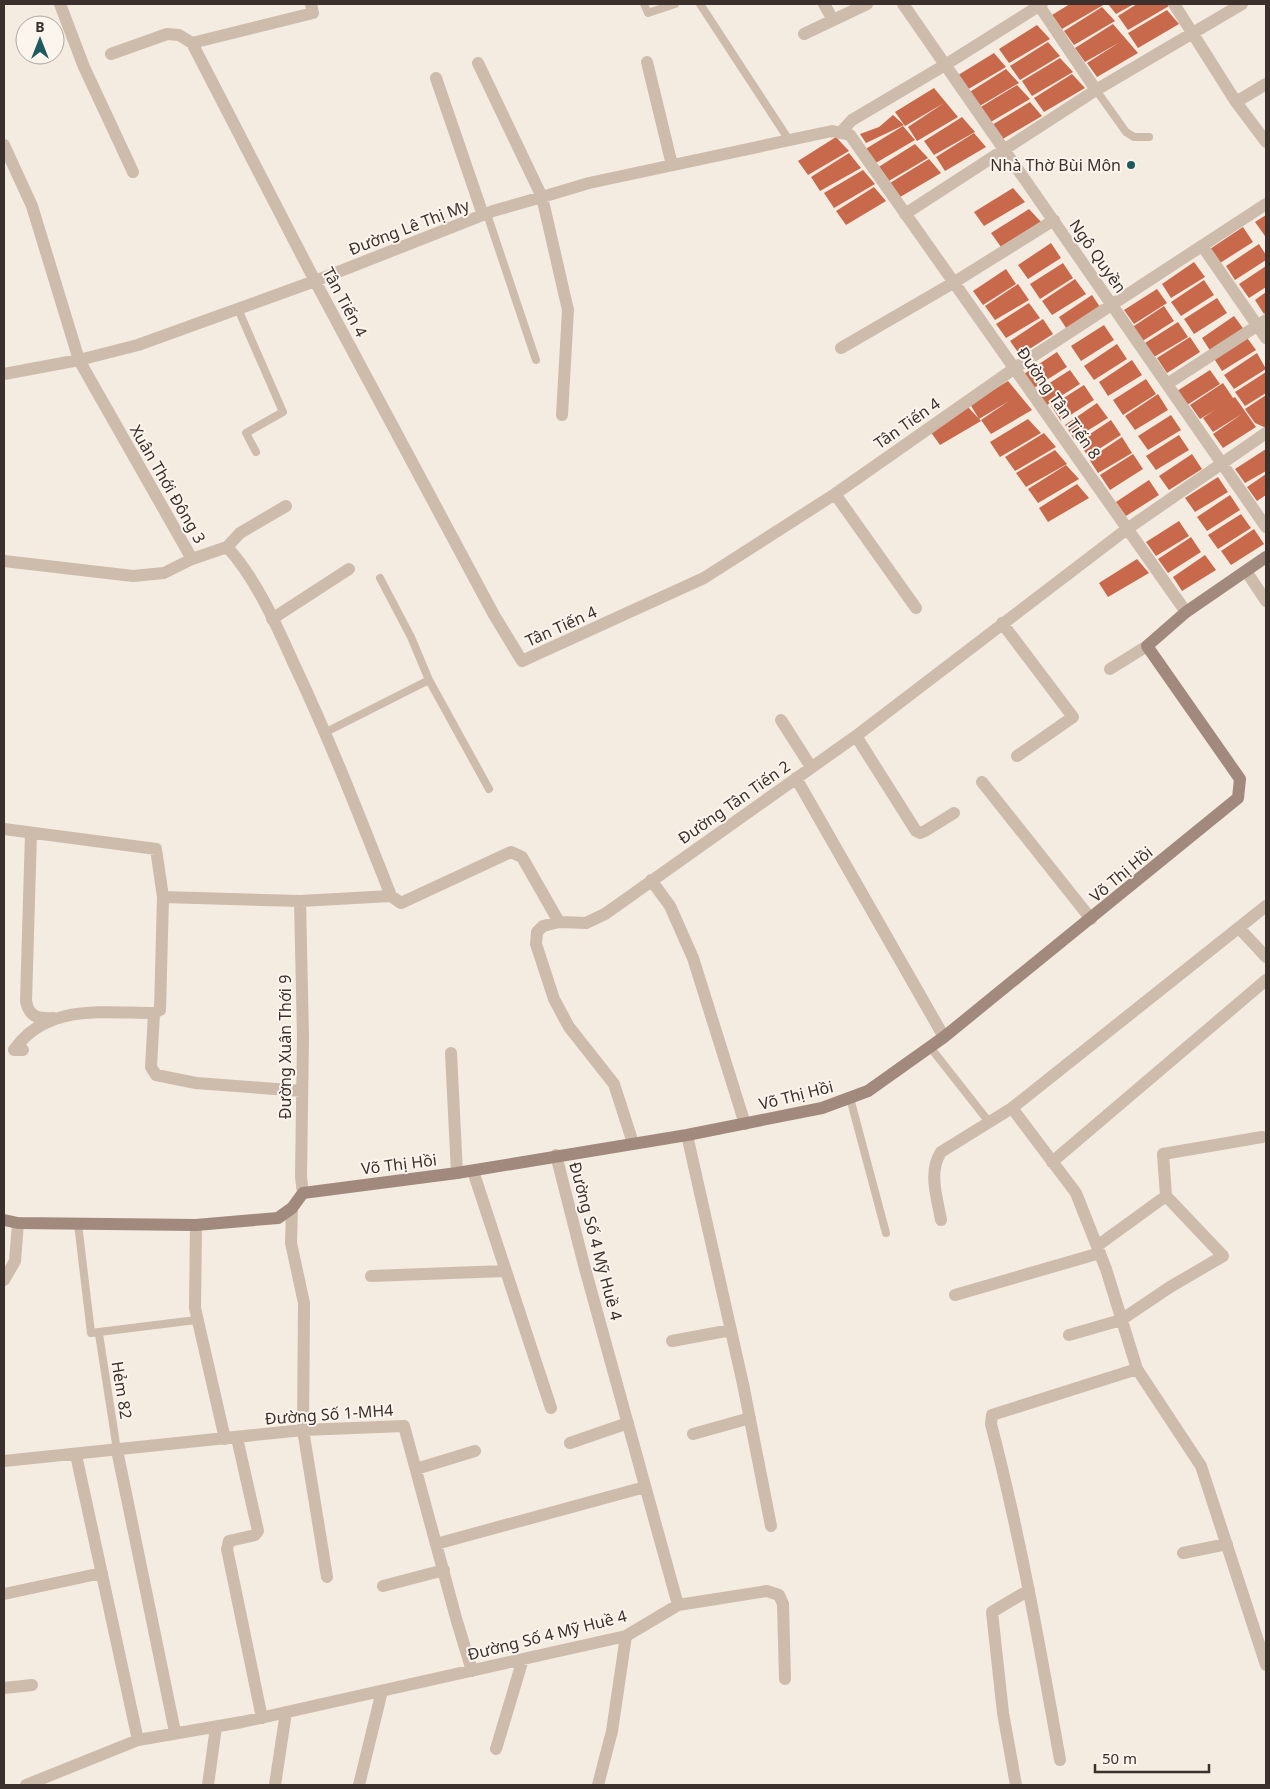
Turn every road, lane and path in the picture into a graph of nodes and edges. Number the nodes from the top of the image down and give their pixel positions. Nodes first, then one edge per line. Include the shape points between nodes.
1 (60, 4) edge
2 (311, 4) edge
3 (644, 4) edge
4 (676, 4) edge
5 (700, 4) edge
6 (824, 4) edge
7 (867, 4) edge
8 (903, 4) edge
9 (1040, 4) edge
10 (1174, 4) edge
11 (1242, 4) edge
12 (833, 20) junction
13 (1195, 33) junction
14 (804, 34) dead end
15 (192, 43) junction
16 (111, 54) dead end
17 (647, 62) dead end
18 (478, 63) dead end
19 (945, 65) junction
20 (436, 78) dead end
21 (1266, 84) edge
22 (1096, 90) junction
23 (1236, 102) junction
24 (836, 132) junction
25 (1149, 137) dead end
26 (789, 140) junction
27 (1266, 142) edge
28 (4, 145) edge
29 (1004, 151) junction
30 (672, 165) junction
31 (133, 172) dead end
32 (542, 197) junction
33 (1266, 204) edge
34 (485, 214) junction
35 (905, 214) junction
36 (1054, 220) junction
37 (1203, 247) junction
38 (315, 281) junction
39 (953, 283) junction
40 (1112, 304) junction
41 (238, 309) junction
42 (1262, 323) edge
43 (1266, 338) edge
44 (841, 348) dead end
45 (79, 360) junction
46 (536, 360) dead end
47 (1015, 368) junction
48 (4, 374) edge
49 (1167, 384) junction
50 (562, 414) dead end
51 (1266, 433) edge
52 (256, 452) dead end
53 (1222, 464) junction
54 (835, 494) junction
55 (286, 506) dead end
56 (1266, 528) edge
57 (1127, 529) junction
58 (227, 547) junction
59 (1266, 557) edge
60 (192, 559) junction
61 (4, 560) edge
62 (349, 569) dead end
63 (1246, 571) junction
64 (380, 578) dead end
65 (1266, 601) edge
66 (916, 608) dead end
67 (1186, 612) junction
68 (272, 618) junction
69 (1002, 623) junction
70 (1147, 646) junction
71 (1110, 669) dead end
72 (429, 680) junction
73 (782, 720) dead end
74 (326, 732) junction
75 (856, 736) junction
76 (1017, 756) dead end
77 (811, 768) junction
78 (796, 778) junction
79 (982, 782) dead end
80 (489, 789) dead end
81 (954, 813) dead end
82 (4, 829) edge
83 (31, 833) junction
84 (651, 880) junction
85 (391, 896) junction
86 (163, 897) junction
87 (300, 901) junction
88 (1266, 906) edge
89 (1091, 919) junction
90 (559, 922) junction
91 (1239, 928) junction
92 (1266, 957) edge
93 (1266, 980) edge
94 (154, 1013) junction
95 (53, 1018) junction
96 (944, 1037) junction
97 (930, 1048) junction
98 (13, 1050) edge
99 (451, 1053) dead end
100 (302, 1091) junction
101 (850, 1098) junction
102 (1012, 1108) junction
103 (989, 1122) junction
104 (745, 1124) junction
105 (688, 1135) junction
106 (1265, 1137) edge
107 (633, 1143) junction
108 (556, 1155) junction
109 (1052, 1162) junction
110 (473, 1171) junction
111 (457, 1174) junction
112 (303, 1193) junction
113 (1166, 1196) junction
114 (292, 1208) junction
115 (4, 1220) edge
116 (941, 1220) dead end
117 (18, 1222) junction
118 (78, 1224) junction
119 (196, 1225) junction
120 (886, 1233) dead end
121 (1098, 1250) junction
122 (506, 1271) junction
123 (371, 1276) dead end
124 (4, 1280) edge
125 (954, 1296) dead end
126 (196, 1320) junction
127 (1121, 1320) junction
128 (731, 1330) junction
129 (99, 1334) junction
130 (1069, 1335) dead end
131 (672, 1340) dead end
132 (1137, 1369) junction
133 (551, 1408) dead end
134 (750, 1418) junction
135 (628, 1423) junction
136 (303, 1430) junction
137 (693, 1434) dead end
138 (231, 1438) junction
139 (570, 1443) dead end
140 (117, 1450) junction
141 (475, 1451) dead end
142 (76, 1455) junction
143 (4, 1461) edge
144 (416, 1469) junction
145 (645, 1487) junction
146 (771, 1526) dead end
147 (436, 1544) junction
148 (1226, 1544) junction
149 (1183, 1553) dead end
150 (444, 1570) junction
151 (102, 1573) junction
152 (327, 1577) dead end
153 (383, 1586) dead end
154 (1029, 1590) junction
155 (4, 1594) edge
156 (678, 1605) junction
157 (626, 1636) junction
158 (523, 1659) junction
159 (1266, 1665) edge
160 (472, 1670) junction
161 (785, 1679) dead end
162 (32, 1685) dead end
163 (4, 1688) edge
164 (382, 1691) junction
165 (286, 1712) junction
166 (262, 1718) junction
167 (216, 1727) junction
168 (175, 1732) junction
169 (138, 1740) junction
170 (496, 1749) dead end
171 (1060, 1760) dead end
172 (26, 1785) edge
173 (208, 1785) edge
174 (275, 1785) edge
175 (359, 1785) edge
176 (598, 1785) edge
177 (1016, 1785) edge

1 - 31 street via 84,67
2 - 15 street via 313,13
3 - 4 lane via 648,13
5 - 26 lane
6 - 12 street
7 - 12 street
8 - 19 street, Ngô Quyền
9 - 19 street
9 - 22 street
10 - 13 street
11 - 13 street
12 - 14 street
13 - 22 street
13 - 23 street
15 - 16 street via 166,34
15 - 38 street, Tân Tiến 4
17 - 30 street
18 - 32 street
19 - 24 street
19 - 29 street, Ngô Quyền
20 - 34 street
21 - 23 street
22 - 25 lane via 1126,132 1134,137
22 - 29 street
23 - 27 street
24 - 26 street, Đường Lê Thị My
24 - 35 street, Đường Tân Tiến 8 via 850,135
26 - 30 street, Đường Lê Thị My
28 - 45 street, Xuân Thới Đông 3 via 32,206
29 - 35 street
29 - 36 street, Ngô Quyền
30 - 32 street, Đường Lê Thị My
32 - 34 street, Đường Lê Thị My
32 - 50 street via 568,310
33 - 37 street, Tân Tiến 4
34 - 38 street, Đường Lê Thị My
34 - 46 lane
35 - 39 street, Đường Tân Tiến 8
36 - 39 street
36 - 40 street, Ngô Quyền
37 - 40 street, Tân Tiến 4
37 - 42 street
38 - 41 street, Đường Lê Thị My
38 - 54 street, Tân Tiến 4 via 494,615 522,661 704,578
39 - 44 street
39 - 47 street, Đường Tân Tiến 8
40 - 47 street, Tân Tiến 4
40 - 49 street, Ngô Quyền
41 - 45 street, Đường Lê Thị My via 138,345
41 - 52 lane via 283,412 246,433
42 - 43 street
42 - 49 street
45 - 48 street, Đường Lê Thị My
45 - 60 street, Xuân Thới Đông 3
47 - 54 street, Tân Tiến 4
47 - 57 street, Đường Tân Tiến 8
49 - 53 street, Ngô Quyền
51 - 53 street, Đường Tân Tiến 2
53 - 56 street, Ngô Quyền
53 - 57 street, Đường Tân Tiến 2
54 - 66 street
55 - 58 street via 240,533
57 - 67 street, Đường Tân Tiến 8
57 - 69 street, Đường Tân Tiến 2
58 - 60 street, Xuân Thới Đông 3
58 - 68 street, Xuân Thới Đông 3
59 - 63 street
60 - 61 street via 164,573 133,576
62 - 68 street
63 - 65 street
63 - 67 street
64 - 72 lane via 412,637
67 - 70 street
68 - 74 street, Xuân Thới Đông 3
69 - 75 street, Đường Tân Tiến 2
69 - 76 street via 1073,717
70 - 71 street
70 - 89 street, Võ Thị Hồi via 1240,779 1238,798
72 - 74 lane
72 - 80 lane
73 - 77 street
74 - 85 street, Xuân Thới Đông 3
75 - 77 street, Đường Tân Tiến 2
75 - 81 street via 916,831 925,831
77 - 78 street, Đường Tân Tiến 2
78 - 84 street, Đường Tân Tiến 2
78 - 96 street
79 - 89 street
82 - 83 street
83 - 86 street via 156,850
83 - 95 street via 26,1001 35,1017
84 - 90 street, Đường Tân Tiến 2 via 605,914 586,923
84 - 104 street via 670,906 693,958
85 - 87 street
85 - 90 street via 401,903 511,852 522,856
86 - 87 street
86 - 94 street via 161,1008
87 - 100 street, Đường Xuân Thới 9
88 - 91 street
89 - 96 street, Võ Thị Hồi
90 - 107 street, Đường Tân Tiến 2 via 543,926 537,932 536,944 554,999 569,1027 614,1084
91 - 92 street
91 - 102 street
93 - 109 street
94 - 95 street via 96,1012
94 - 100 street via 151,1067 156,1075 196,1083
95 - 98 street via 25,1036
96 - 97 street, Võ Thị Hồi
97 - 101 street, Võ Thị Hồi via 868,1091
97 - 103 lane
99 - 111 street
100 - 112 street, Đường Xuân Thới 9 via 300,1177
101 - 104 street, Võ Thị Hồi via 822,1108
101 - 120 lane
102 - 103 street
102 - 109 street
103 - 116 street via 948,1146 935,1162
104 - 105 street, Võ Thị Hồi
105 - 107 street, Võ Thị Hồi
105 - 128 street
106 - 113 street via 1163,1154
107 - 108 street, Võ Thị Hồi
108 - 110 street, Võ Thị Hồi
108 - 135 street, Đường Số 4 Mỹ Huề 4
109 - 121 street via 1076,1193
110 - 111 street, Võ Thị Hồi
110 - 122 street
111 - 112 street, Võ Thị Hồi
112 - 114 street
113 - 121 street
113 - 127 street via 1223,1256
114 - 119 street via 278,1218
114 - 136 street via 291,1243 304,1302
115 - 117 street
117 - 118 street
117 - 124 street via 15,1260
118 - 119 street
118 - 129 lane via 89,1327 91,1334
119 - 126 street
121 - 125 street
121 - 127 street
122 - 123 street
122 - 133 street
126 - 129 lane
126 - 138 street
127 - 130 street
127 - 132 street
128 - 131 street
128 - 134 street
129 - 140 lane, Hẻm 82
132 - 148 street via 1201,1466
132 - 154 street via 992,1415 991,1424 1012,1504
134 - 137 street
134 - 146 street
135 - 139 street
135 - 145 street, Đường Số 4 Mỹ Huề 4
136 - 138 street, Đường Số 1-MH4
136 - 144 street, Đường Số 1-MH4 via 404,1426
136 - 152 street
138 - 140 street, Đường Số 1-MH4
138 - 166 street via 258,1531 229,1541 228,1549
140 - 142 street, Đường Số 1-MH4
140 - 168 street
141 - 144 street
142 - 143 street, Đường Số 1-MH4
142 - 151 street
144 - 147 street, Đường Số 1-MH4
145 - 147 street
145 - 156 street, Đường Số 4 Mỹ Huề 4
147 - 150 street, Đường Số 1-MH4
148 - 149 street
148 - 159 street
150 - 153 street
150 - 160 street, Đường Số 1-MH4
151 - 155 street
151 - 169 street
154 - 171 street
154 - 177 street via 992,1612
156 - 157 street, Đường Số 4 Mỹ Huề 4
156 - 161 street via 767,1591 779,1595 783,1604
157 - 158 street, Đường Số 4 Mỹ Huề 4
157 - 176 street via 612,1731
158 - 160 street, Đường Số 4 Mỹ Huề 4
158 - 170 street
160 - 164 street, Đường Số 4 Mỹ Huề 4
162 - 163 street
164 - 165 street, Đường Số 4 Mỹ Huề 4
164 - 175 street
165 - 166 street, Đường Số 4 Mỹ Huề 4
165 - 174 street
166 - 167 street, Đường Số 4 Mỹ Huề 4
167 - 168 street, Đường Số 4 Mỹ Huề 4
167 - 173 street
168 - 169 street, Đường Số 4 Mỹ Huề 4
169 - 172 street, Đường Số 4 Mỹ Huề 4

